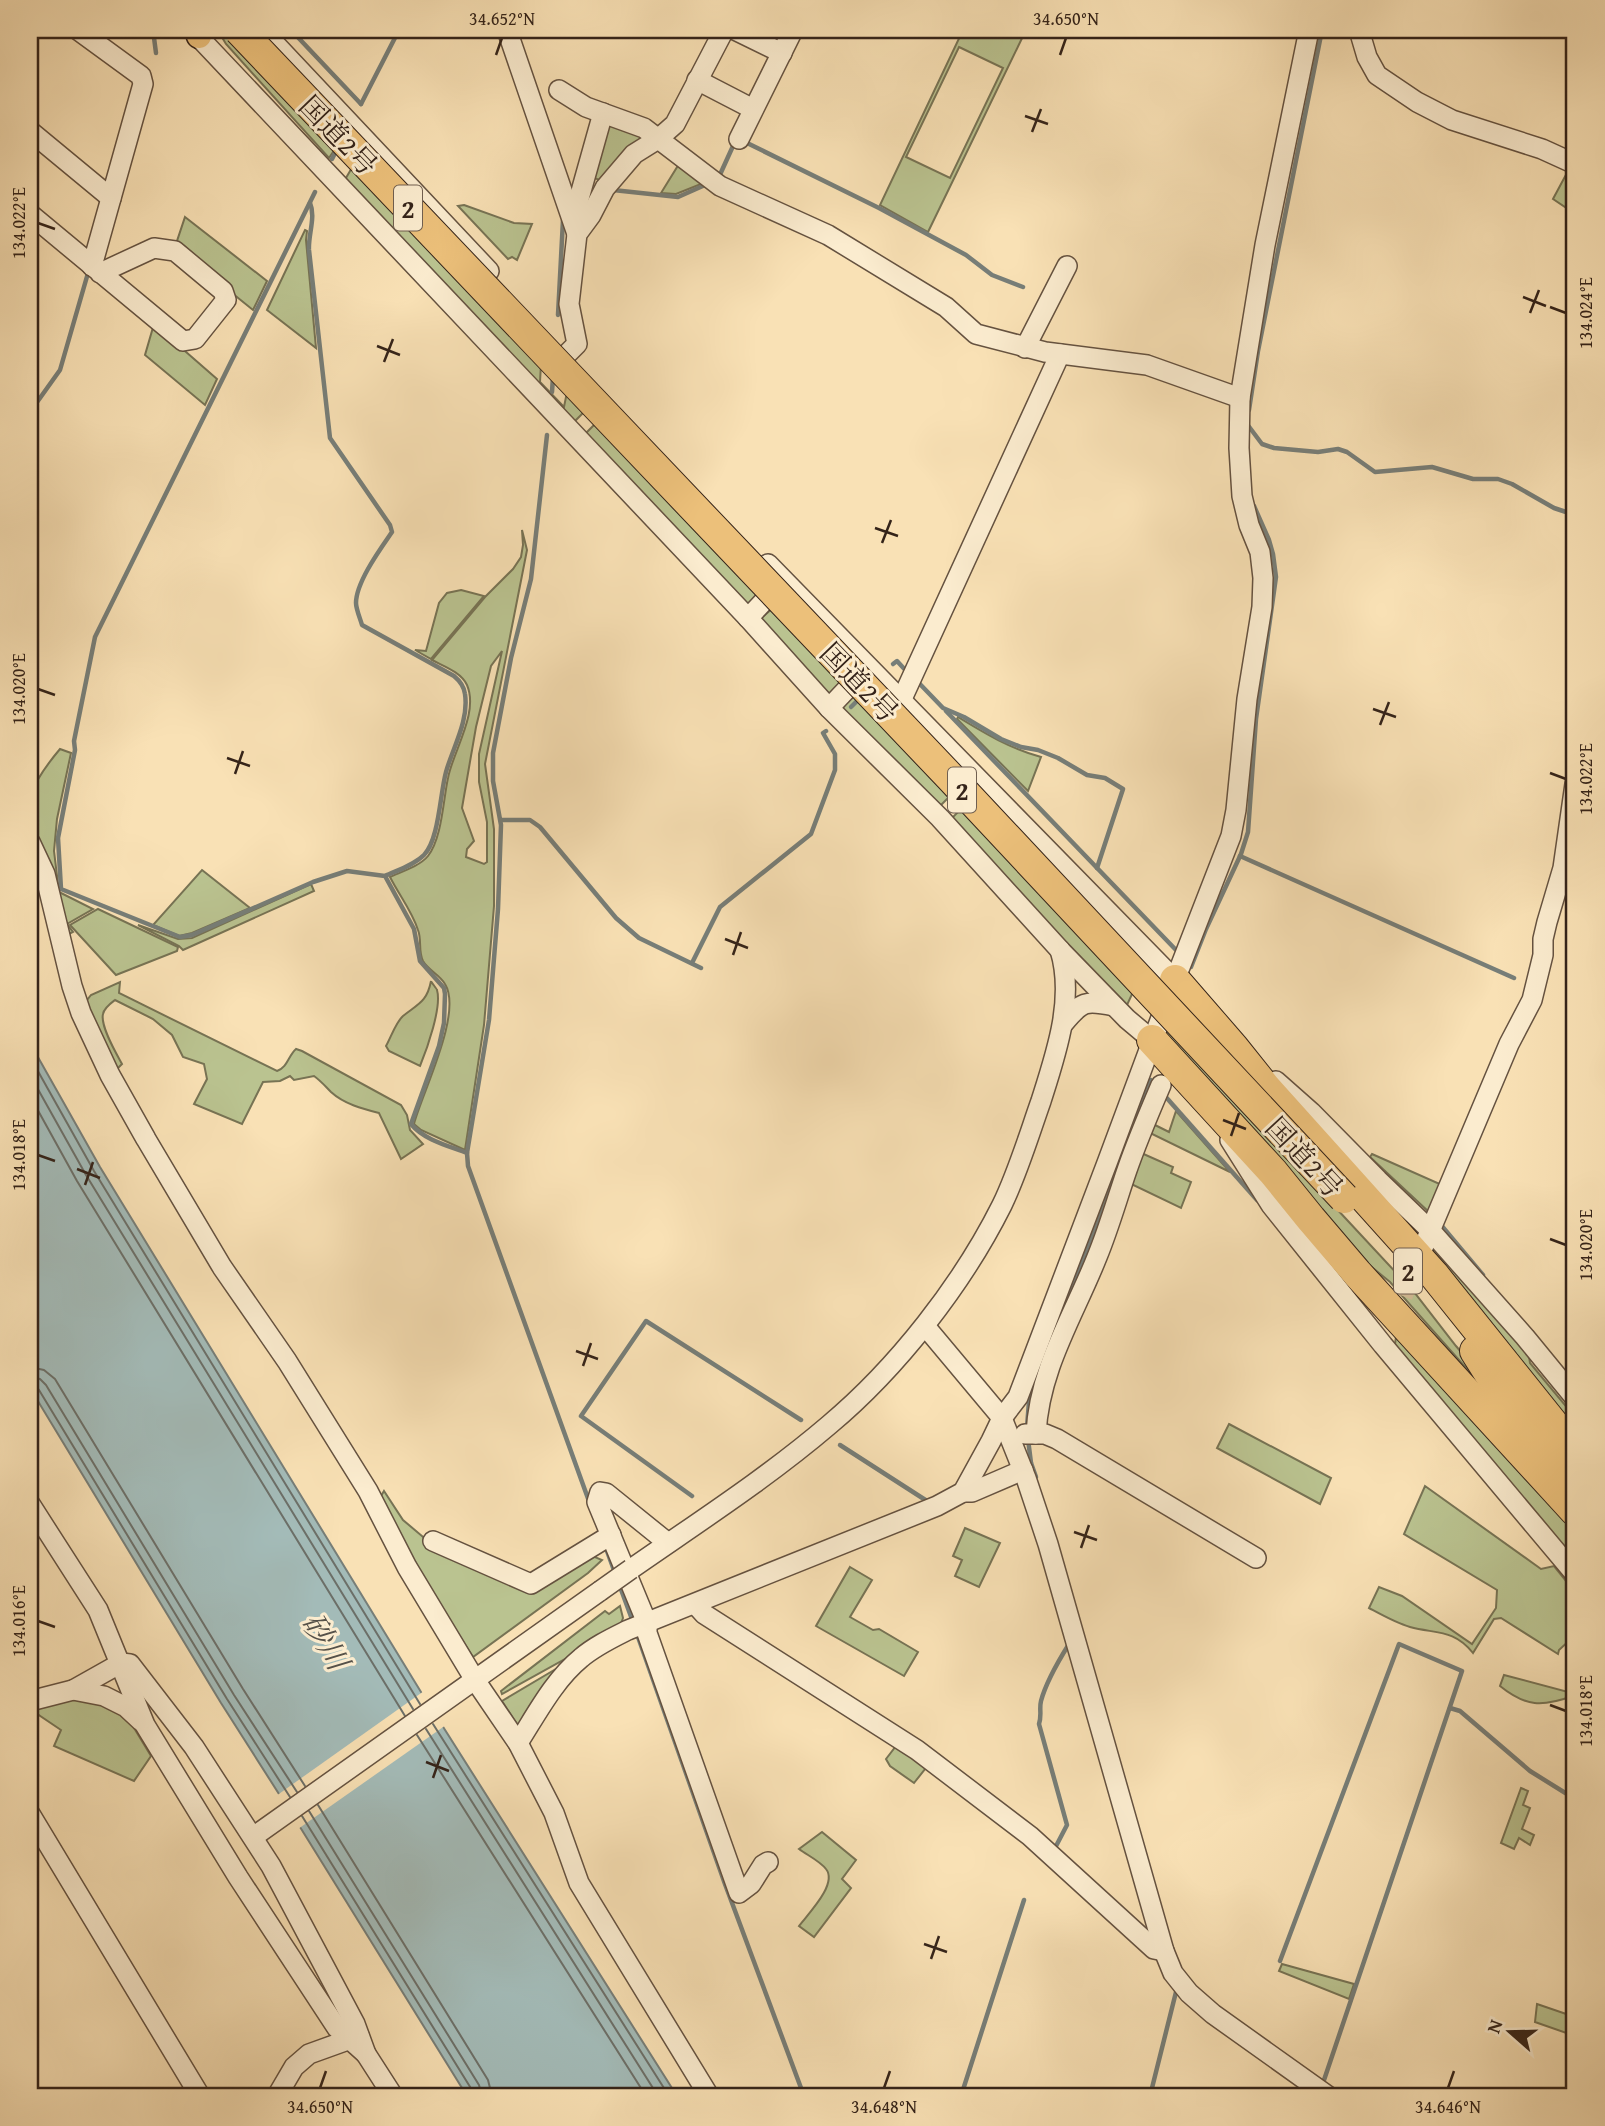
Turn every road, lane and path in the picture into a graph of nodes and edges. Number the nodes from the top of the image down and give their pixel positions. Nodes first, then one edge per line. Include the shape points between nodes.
1 (78, 30) edge
2 (239, 30) edge
3 (262, 30) edge
4 (507, 30) edge
5 (724, 30) edge
6 (735, 30) edge
7 (793, 30) edge
8 (1309, 30) edge
9 (1359, 30) edge
10 (197, 32) edge
11 (782, 53) junction
12 (697, 80) junction
13 (559, 90) dead end
14 (753, 110) junction
15 (603, 113) junction
16 (30, 131) edge
17 (359, 131) junction
18 (658, 139) junction
19 (739, 139) dead end
20 (1575, 164) edge
21 (334, 180) junction
22 (111, 198) junction
23 (30, 214) edge
24 (575, 234) junction
25 (1067, 266) dead end
26 (96, 270) junction
27 (1025, 348) junction
28 (567, 354) junction
29 (1059, 357) junction
30 (608, 397) junction
31 (1240, 398) junction
32 (574, 433) junction
33 (783, 580) junction
34 (748, 618) junction
35 (868, 667) junction
36 (901, 701) junction
37 (829, 708) junction
38 (980, 783) junction
39 (1575, 783) edge
40 (940, 818) junction
41 (30, 842) edge
42 (1060, 950) junction
43 (1175, 980) junction
44 (1114, 1006) junction
45 (1063, 1024) junction
46 (1152, 1040) junction
47 (1234, 1048) junction
48 (1161, 1085) dead end
49 (1196, 1087) junction
50 (1430, 1230) junction
51 (1422, 1250) tunnel mouth
52 (925, 1326) junction
53 (1471, 1345) junction
54 (1575, 1398) edge
55 (1002, 1418) junction
56 (1025, 1434) junction
57 (1575, 1451) edge
58 (1575, 1469) edge
59 (1023, 1470) junction
60 (1575, 1482) edge
61 (965, 1489) junction
62 (30, 1504) edge
63 (1575, 1511) edge
64 (605, 1538) junction
65 (433, 1541) dead end
66 (668, 1543) junction
67 (1256, 1558) dead end
68 (1575, 1574) edge
69 (695, 1604) junction
70 (640, 1622) junction
71 (121, 1663) junction
72 (475, 1680) junction
73 (73, 1690) junction
74 (30, 1701) edge
75 (145, 1725) junction
76 (518, 1743) junction
77 (30, 1814) edge
78 (253, 1837) junction
79 (768, 1863) dead end
80 (1164, 1951) junction
81 (358, 2043) junction
82 (200, 2096) edge
83 (277, 2096) edge
84 (393, 2096) edge
85 (709, 2096) edge
86 (1328, 2096) edge

1 - 22 street via 141,76 143,84
2 - 53 highway, 国道2号 / 2, bridge via 950,777 1343,1198
3 - 17 street
4 - 24 street
5 - 12 street
6 - 11 street
7 - 11 street
8 - 31 street
9 - 20 street via 1377,75 1417,102 1452,120
10 - 21 street
11 - 14 street
12 - 14 street
12 - 18 street via 675,124
13 - 15 street
14 - 19 street
15 - 18 street via 644,128
15 - 24 street
16 - 22 street
17 - 21 street
17 - 28 street
18 - 24 street via 634,154
18 - 27 street via 720,186 828,235 946,307 976,334
21 - 32 street
22 - 26 street
23 - 26 street
24 - 28 street via 569,304 577,344
25 - 27 street
26 - 26 street via 183,341 194,339 226,300 223,291 175,251 154,248
27 - 29 street
28 - 30 street
29 - 31 street via 1147,365
29 - 36 street
30 - 32 street
30 - 33 street
31 - 43 street via 1242,496 1261,552 1262,607 1231,836
32 - 34 street
33 - 34 street
33 - 35 street
34 - 37 street
35 - 36 street
35 - 37 street
36 - 38 street
37 - 40 street
38 - 40 street
38 - 43 street
39 - 50 street via 1563,868 1532,1000
40 - 42 street
41 - 72 street via 46,874 81,1013 110,1075 222,1267 368,1491 407,1567
42 - 44 street
42 - 45 street via 1065,977
43 - 46 street
43 - 47 highway
44 - 45 street via 1085,1002
44 - 46 street
45 - 52 street via 1048,1081 1002,1205 957,1283
46 - 49 highway
46 - 55 street via 1018,1397
47 - 50 street via 1311,1112
47 - 57 highway via 1425,1265
48 - 56 street
49 - 63 highway via 1357,1273
49 - 68 street via 1271,1205 1387,1336
50 - 51 street
50 - 54 street
52 - 55 street
52 - 66 street via 828,1426
53 - 58 highway, 国道2号 / 2
53 - 60 highway, 国道2号 / 2 via 1504,1397
55 - 56 street
55 - 61 street
56 - 59 street
56 - 67 street via 1057,1439
59 - 61 street via 972,1492
59 - 80 street
61 - 69 street via 937,1506
62 - 71 street via 98,1610
64 - 65 street via 531,1584
64 - 66 street via 597,1502 600,1492
64 - 70 street
66 - 72 street, bridge
69 - 70 street
69 - 80 street via 918,1750 1031,1836 1154,1949
70 - 76 street via 578,1660
70 - 79 street via 739,1892
71 - 73 street
71 - 75 street
71 - 78 street via 130,1664 194,1747
72 - 76 street
72 - 78 street
73 - 74 street
73 - 75 street via 104,1696 126,1707
75 - 81 street via 337,2028
76 - 85 street via 554,1813 579,1883
77 - 82 street
78 - 81 street via 355,2024
80 - 86 street via 1189,1993
81 - 83 street via 309,2053 294,2067
81 - 84 street

